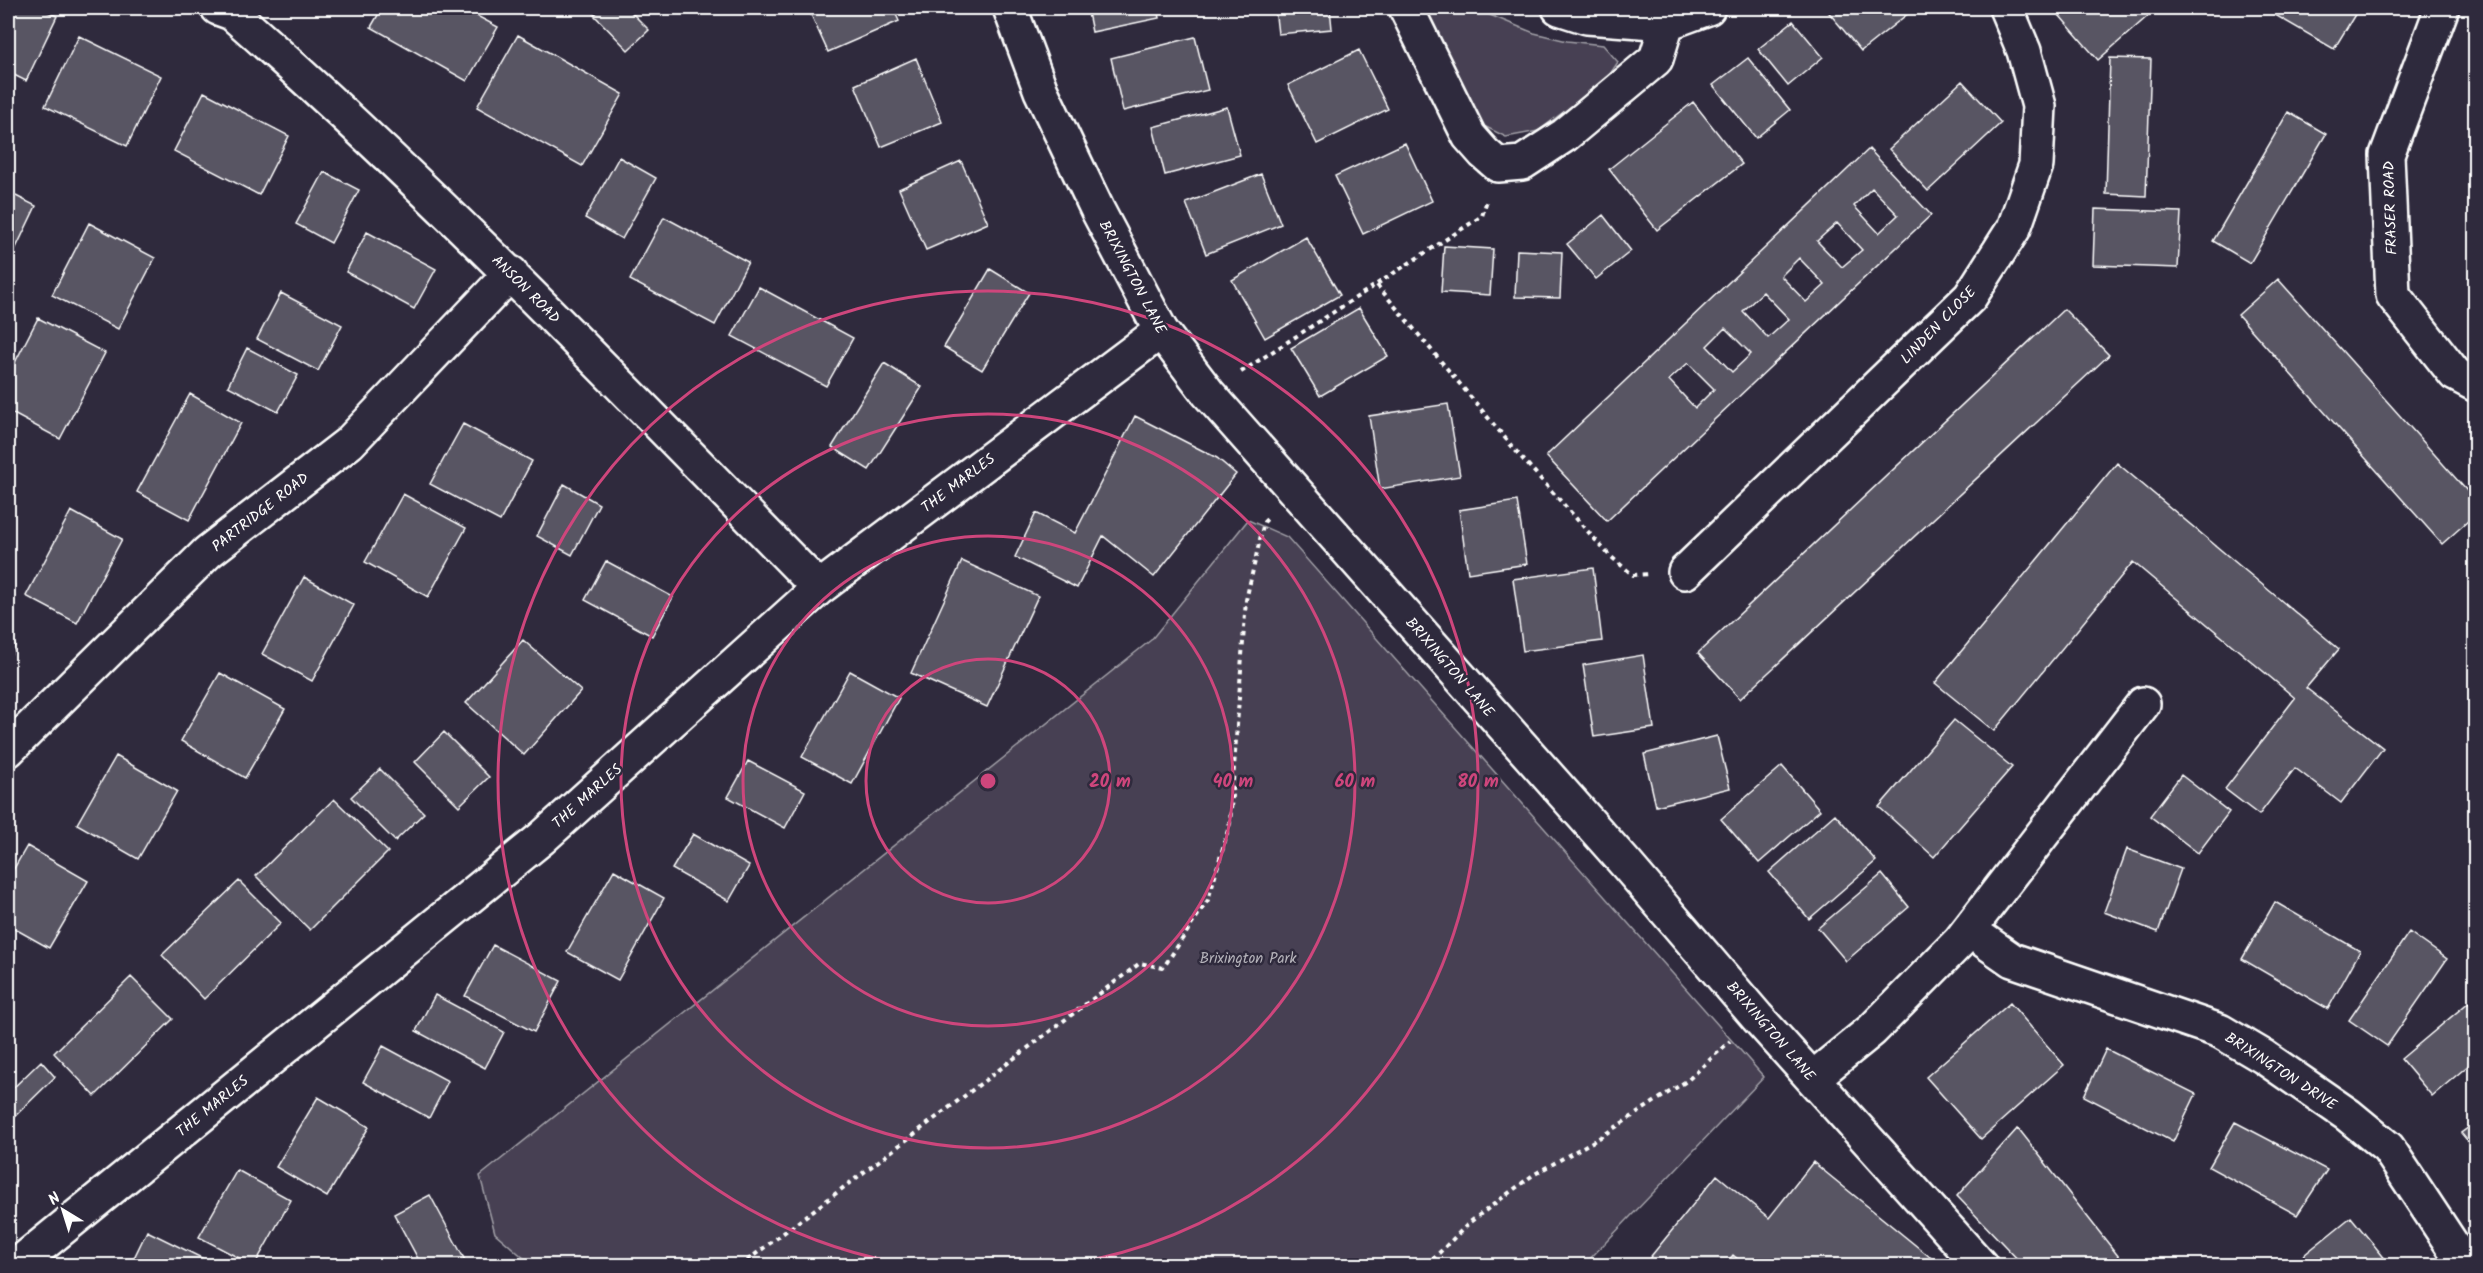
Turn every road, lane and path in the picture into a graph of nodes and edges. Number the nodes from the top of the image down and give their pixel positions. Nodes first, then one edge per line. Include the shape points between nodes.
1 (218, 8) edge
2 (1010, 8) edge
3 (1406, 8) edge
4 (1559, 8) edge
5 (1708, 8) edge
6 (2006, 8) edge
7 (2442, 8) edge
8 (1667, 23) junction
9 (1498, 165) junction
10 (511, 273) junction
11 (1377, 285) junction
12 (1161, 331) junction
13 (2475, 385) edge
14 (1208, 393) junction
15 (1293, 489) junction
16 (1685, 572) joint
17 (819, 588) junction
18 (2143, 704) dead end
19 (8, 750) edge
20 (1969, 930) junction
21 (1758, 1017) junction
22 (1813, 1078) junction
23 (16, 1266) edge
24 (740, 1266) edge
25 (1426, 1266) edge
26 (1981, 1266) edge
27 (2466, 1266) edge

1 - 10 street, ANSON ROAD via 232,13 330,99
2 - 12 street, BRIXINGTON LANE via 1041,91
3 - 9 street via 1469,136
4 - 8 street via 1587,17
5 - 8 street
6 - 16 street, LINDEN CLOSE via 2024,51 2039,106 2036,165 2014,228 1970,297
7 - 13 street, FRASER ROAD via 2387,154 2393,295 2455,374
8 - 9 street via 1656,59 1565,135 1522,163
9 - 11 path via 1482,216
10 - 17 street, ANSON ROAD
10 - 19 street, PARTRIDGE ROAD via 349,443 208,552
11 - 14 path
11 - 16 path via 1609,555 1633,575
12 - 14 street, BRIXINGTON LANE
12 - 17 street, THE MARLES
14 - 15 street, BRIXINGTON LANE
15 - 21 street, BRIXINGTON LANE
15 - 24 path via 1264,522 1246,600 1230,823 1208,900 1162,968 1140,963
17 - 23 street, THE MARLES via 542,838
18 - 20 street
20 - 22 street via 1872,1030
20 - 27 street, BRIXINGTON DRIVE via 2012,960 2220,1031 2264,1056 2388,1148
21 - 22 street, BRIXINGTON LANE
21 - 25 path via 1688,1080 1533,1175 1470,1222
22 - 26 street, BRIXINGTON LANE

